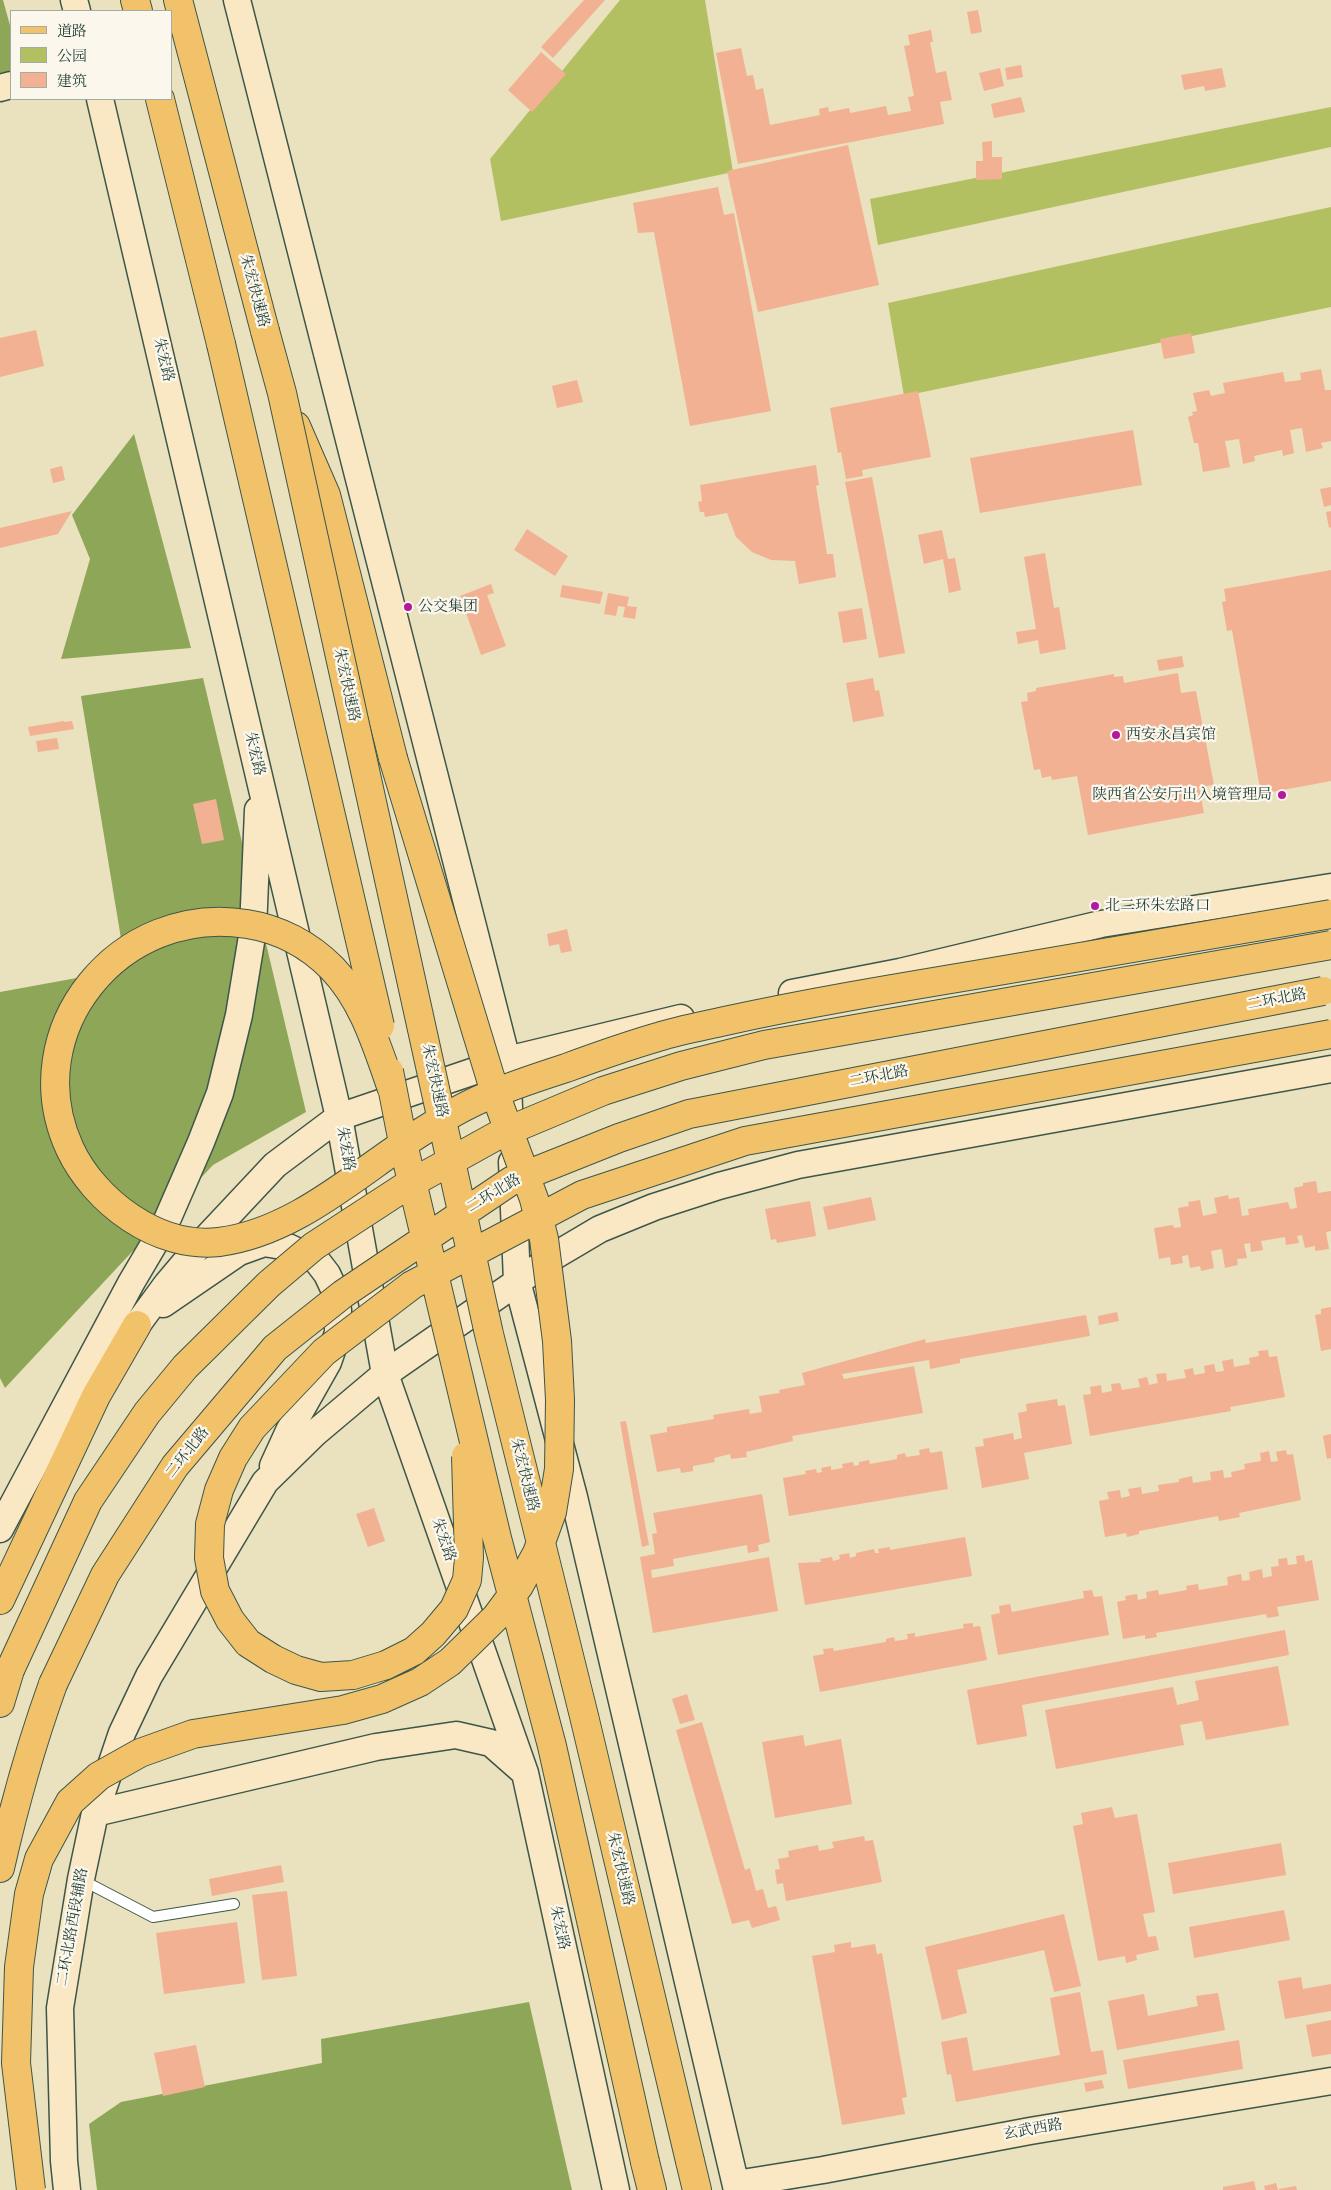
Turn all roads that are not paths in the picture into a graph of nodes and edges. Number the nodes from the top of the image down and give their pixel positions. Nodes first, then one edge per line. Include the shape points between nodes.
1 (178, 0) edge
2 (238, 0) edge
3 (100, 100) edge
4 (160, 100) edge
5 (282, 393) junction
6 (258, 770) junction
7 (1331, 887) edge
8 (1331, 914) edge
9 (1331, 945) edge
10 (1327, 990) edge
11 (1331, 1034) edge
12 (507, 1060) junction
13 (1331, 1069) edge
14 (392, 1090) junction
15 (339, 1117) junction
16 (517, 1281) junction
17 (137, 1325) junction
18 (385, 1374) junction
19 (82, 1375) junction
20 (466, 1410) junction
21 (70, 1450) junction
22 (265, 1482) junction
23 (0, 1529) edge
24 (0, 1600) edge
25 (0, 1703) edge
26 (525, 1773) junction
27 (95, 1812) junction
28 (0, 1868) edge
29 (81, 1879) junction
30 (234, 1904) dead end
31 (1331, 2081) edge
32 (736, 2187) edge
33 (30, 2190) edge
34 (67, 2190) edge
35 (616, 2190) edge
36 (652, 2190) edge
37 (698, 2190) edge

1 - 5 main road, 朱宏快速路, bridge
2 - 12 main road via 432,775
3 - 6 main road, 朱宏路
4 - 14 main road, bridge via 221,344 378,1016
5 - 33 main road, bridge via 326,495 393,758 496,1096 534,1199 552,1282 560,1400 559,1469 552,1512 524,1578 496,1617 450,1662 420,1682 382,1699 343,1710 193,1734 140,1753 99,1776 70,1802 39,1859 29,1894 19,1967 16,2063
5 - 37 main road, 朱宏快速路, bridge via 489,1334
6 - 15 main road, 朱宏路
6 - 19 main road via 252,930 239,1015 220,1092 202,1142 164,1227
7 - 12 main road via 1101,924 900,972 683,1017
8 - 14 main road, bridge via 862,994 660,1036 480,1099 425,1130 312,1206 262,1232 212,1243 185,1240 138,1223 100,1191 70,1150 56,1099 56,1071 69,1016 101,970 146,937 172,927 229,921 283,933 330,966 348,986 361,1010
9 - 25 main road, bridge via 764,1045 681,1066 603,1091 498,1135 406,1186 314,1246 270,1284 185,1367 147,1413 88,1501 10,1670
10 - 28 main road, 二环北路, bridge via 689,1114 511,1181 342,1294 275,1348 170,1475 105,1575 53,1684 18,1792
11 - 20 main road, bridge via 745,1140 582,1195 412,1285 324,1352 252,1428 233,1458 210,1524 209,1558 215,1591 230,1620 248,1643 288,1667 321,1677 353,1675 386,1664 414,1651 433,1634 454,1608 467,1580
12 - 15 main road
12 - 16 main road
13 - 16 main road via 780,1170 654,1207 600,1229
14 - 20 main road, bridge
15 - 17 main road via 275,1165 167,1284
15 - 18 main road, 朱宏路
16 - 18 main road
16 - 32 main road via 574,1497
17 - 19 main road
17 - 21 main road via 96,1396
17 - 22 main road via 171,1297 239,1252 264,1244 288,1247 317,1261 334,1288 338,1332 328,1362
18 - 22 main road via 314,1433
18 - 26 main road, 朱宏路
19 - 21 main road
19 - 23 main road
20 - 36 main road, bridge via 552,1746
21 - 24 main road
22 - 27 main road, 二环北路西段辅路 via 150,1676 122,1733
26 - 27 main road via 491,1743 456,1735 376,1747
26 - 35 main road, 朱宏路
27 - 29 main road, 二环北路西段辅路
29 - 30 lane via 153,1917
29 - 34 main road, 二环北路西段辅路 via 60,2008
31 - 32 main road, 玄武西路 via 1030,2130

